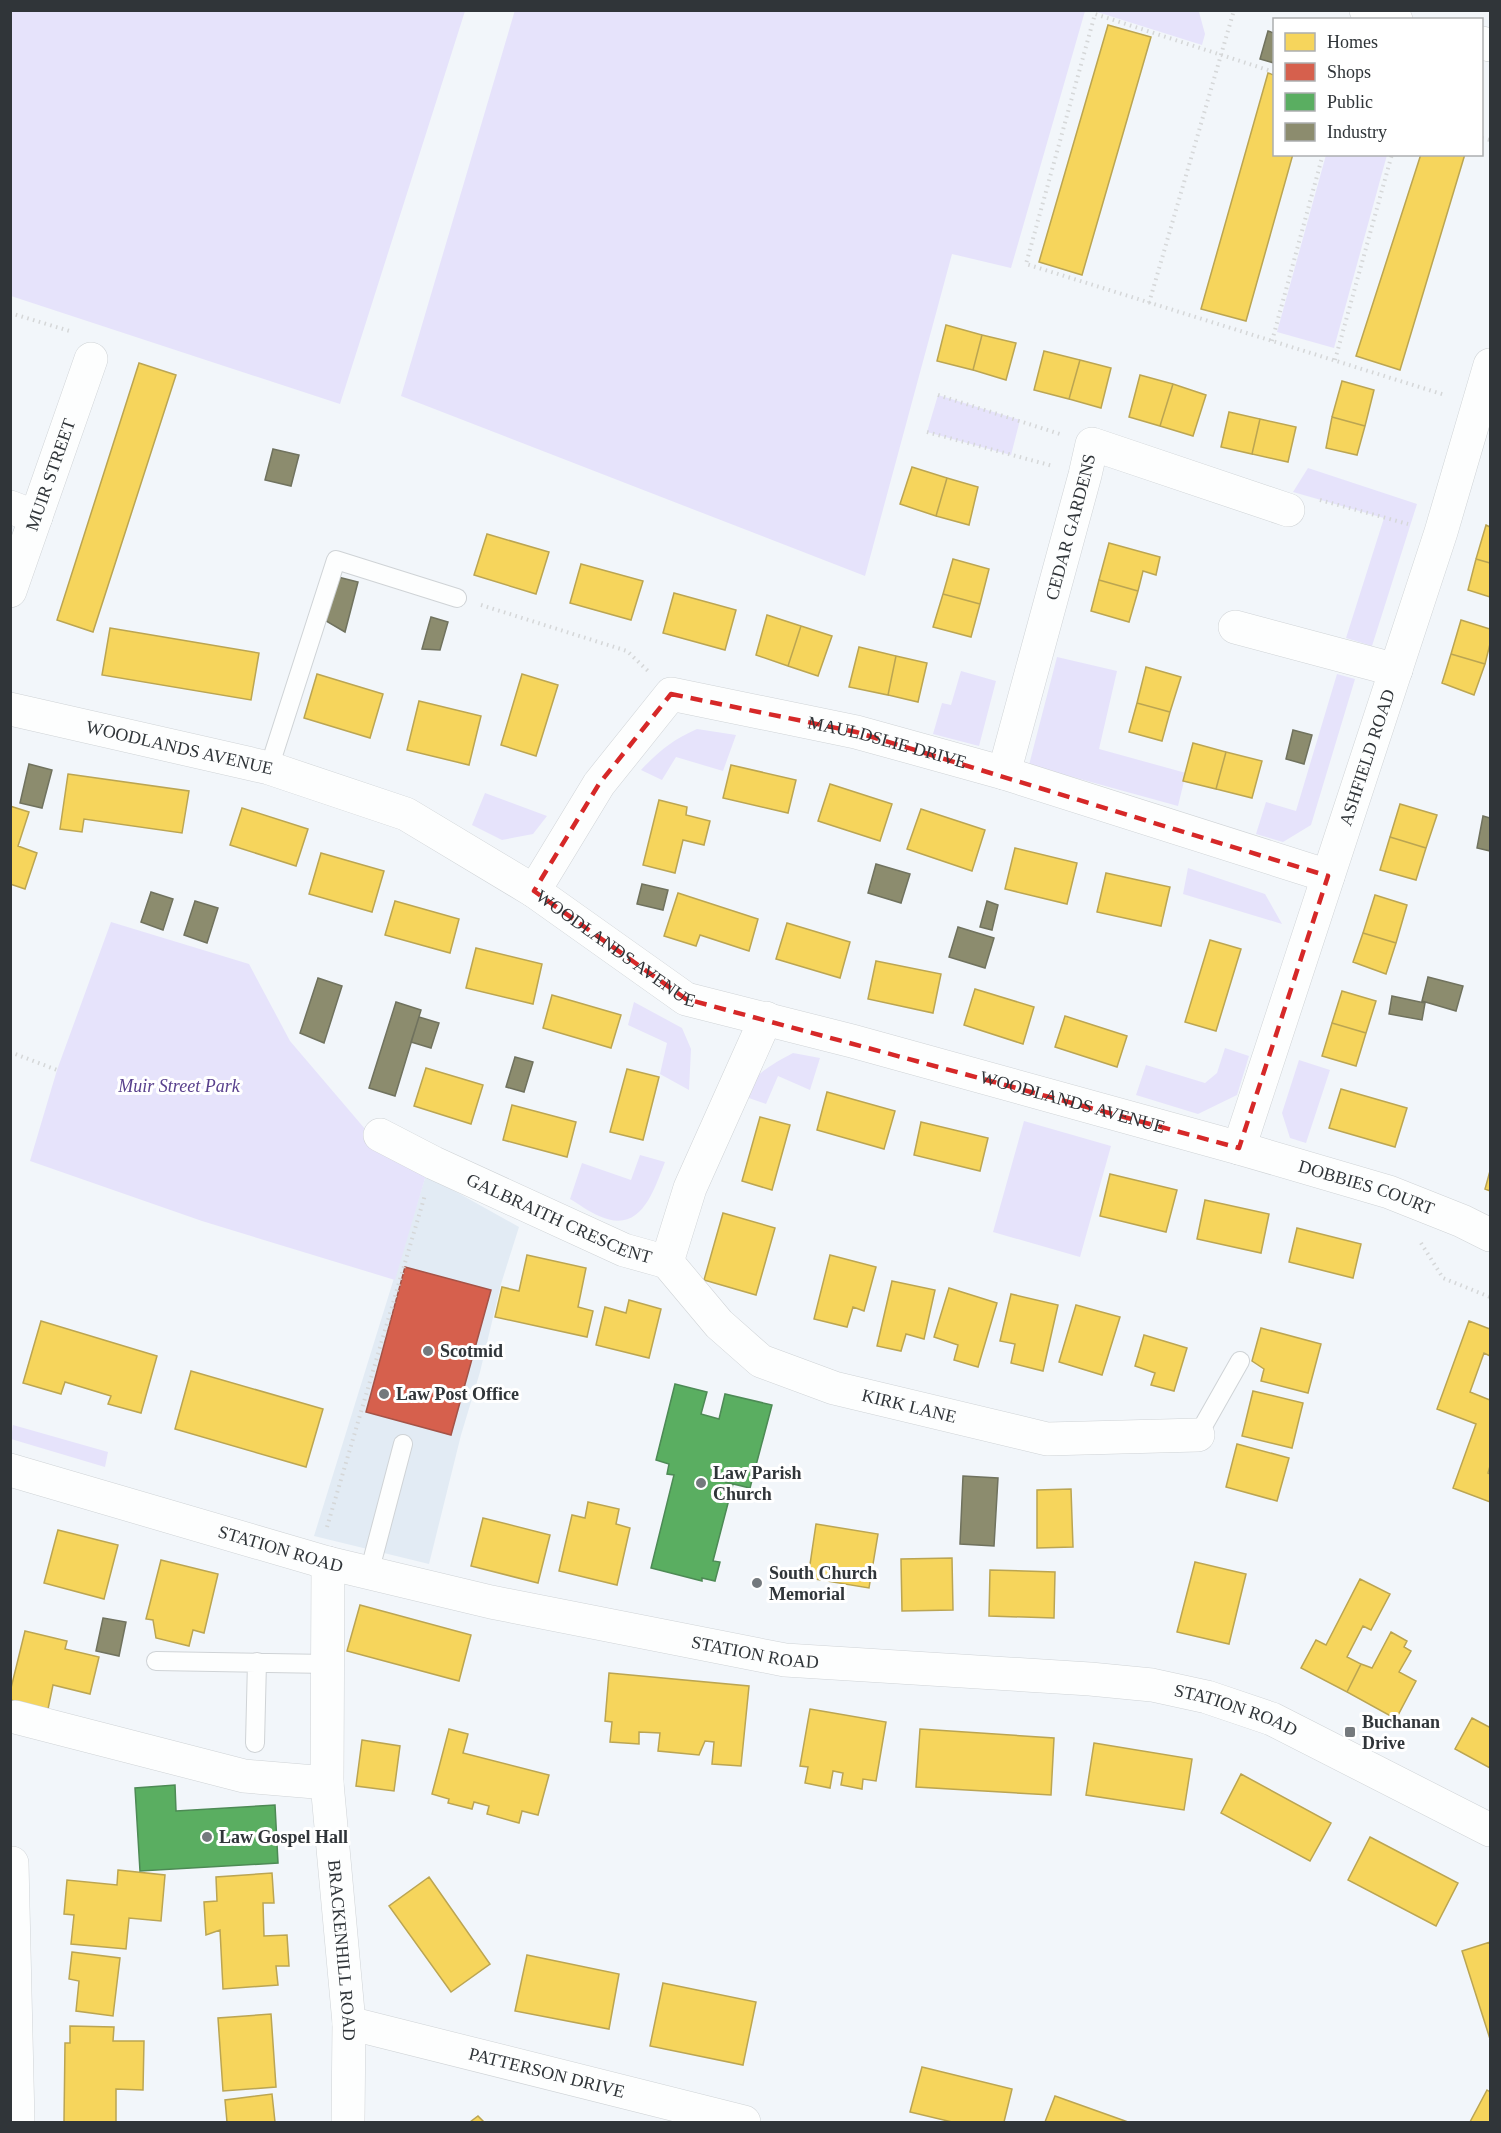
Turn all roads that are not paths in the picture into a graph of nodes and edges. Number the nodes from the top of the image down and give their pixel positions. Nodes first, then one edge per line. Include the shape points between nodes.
1 (1366, 10) edge
2 (1390, 18) edge
3 (92, 359) road end
4 (1491, 365) edge
5 (1288, 510) road end
6 (23, 512) edge
7 (10, 591) edge
8 (457, 598) road end
9 (1235, 627) dead end
10 (1396, 670) junction
11 (10, 709) edge
12 (269, 768) junction
13 (1004, 773) junction
14 (1328, 876) junction
15 (534, 891) junction
16 (766, 1018) junction
17 (381, 1135) dead end
18 (1239, 1148) junction
19 (1491, 1235) edge
20 (667, 1262) junction
21 (1240, 1361) dead end
22 (1198, 1435) joint
23 (403, 1444) dead end
24 (10, 1470) edge
25 (323, 1561) junction
26 (369, 1573) junction
27 (156, 1661) dead end
28 (258, 1662) junction
29 (328, 1664) junction
30 (15, 1717) dead end
31 (255, 1743) dead end
32 (327, 1782) junction
33 (1491, 1830) edge
34 (12, 1863) edge
35 (349, 2023) junction
36 (18, 2122) edge
37 (348, 2122) edge
38 (744, 2122) edge

1 - 2 street
3 - 6 street, MUIR STREET
4 - 10 street, ASHFIELD ROAD
5 - 13 street, CEDAR GARDENS via 1089,460
6 - 7 street, MUIR STREET
8 - 12 lane via 336,560
9 - 10 street
10 - 14 street, ASHFIELD ROAD
11 - 12 street, WOODLANDS AVENUE
12 - 15 street, WOODLANDS AVENUE via 406,814
13 - 14 street, MAULDSLIE DRIVE
13 - 15 street, MAULDSLIE DRIVE via 856,732 671,694 599,784
14 - 18 street, ASHFIELD ROAD
15 - 16 street, WOODLANDS AVENUE via 686,999
16 - 18 street, WOODLANDS AVENUE
16 - 20 street, GALBRAITH CRESCENT via 690,1188
17 - 20 street, GALBRAITH CRESCENT via 624,1250
18 - 19 street, DOBBIES COURT via 1389,1192
20 - 22 street, KIRK LANE via 719,1324 761,1361 834,1388 1047,1439
21 - 22 lane
23 - 26 lane
24 - 25 street, STATION ROAD
25 - 26 street, STATION ROAD
25 - 29 street, BRACKENHILL ROAD
26 - 33 street, STATION ROAD via 490,1602 785,1660 1090,1679 1152,1685 1207,1697 1272,1719
27 - 28 lane
28 - 29 lane
28 - 31 lane
29 - 32 street, BRACKENHILL ROAD
30 - 32 street via 244,1776
32 - 35 street, BRACKENHILL ROAD
34 - 36 street
35 - 37 street, BRACKENHILL ROAD
35 - 38 street, PATTERSON DRIVE

